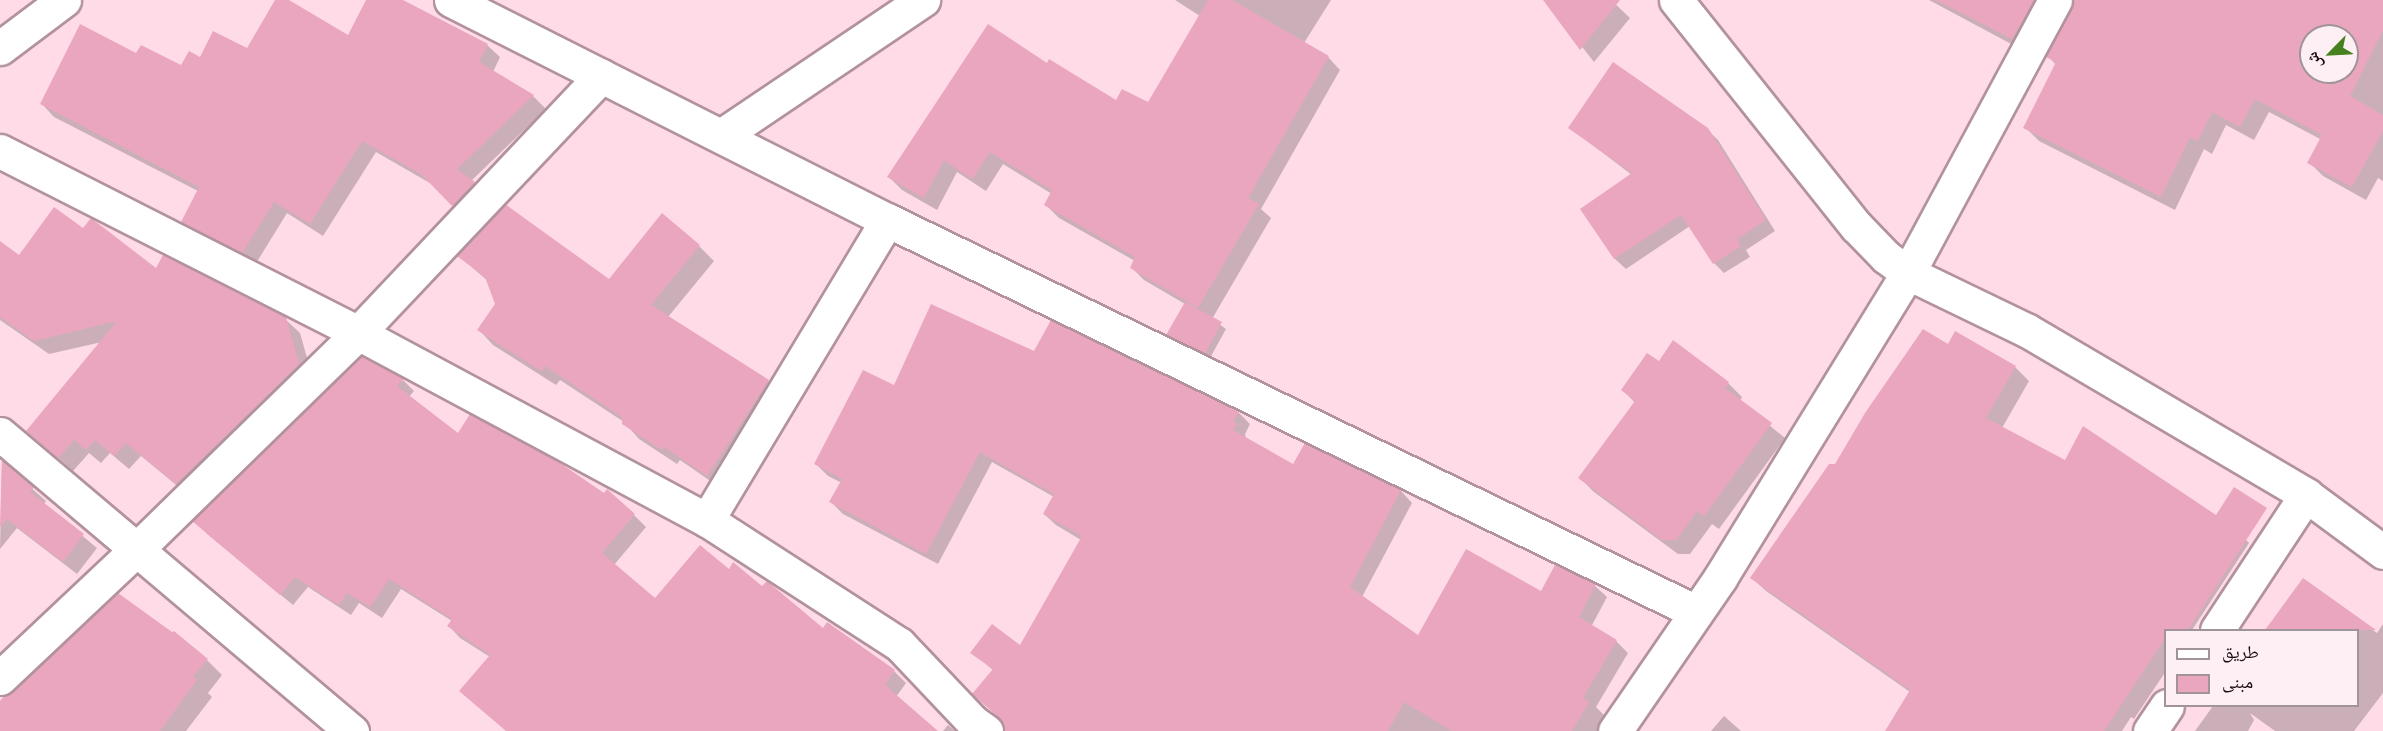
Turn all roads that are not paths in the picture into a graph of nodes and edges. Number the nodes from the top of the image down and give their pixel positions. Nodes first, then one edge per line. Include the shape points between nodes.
1 (64, 0) edge
2 (451, 0) edge
3 (923, 0) edge
4 (1676, 0) edge
5 (2055, 0) edge
6 (0, 48) edge
7 (601, 76) junction
8 (721, 136) junction
9 (0, 151) edge
10 (887, 220) junction
11 (1908, 273) junction
12 (358, 333) junction
13 (0, 434) edge
14 (2306, 495) junction
15 (707, 520) junction
16 (136, 550) junction
17 (2383, 552) edge
18 (1696, 612) junction
19 (2218, 629) edge
20 (0, 678) edge
21 (2166, 707) edge
22 (352, 731) edge
23 (986, 731) edge
24 (1615, 731) edge
25 (2150, 731) edge

1 - 6 street
2 - 7 street
3 - 8 street
4 - 11 street via 1857,226 1886,258
5 - 11 street
7 - 8 street
7 - 12 street
8 - 10 street
9 - 12 street
10 - 15 street
10 - 18 street
11 - 14 street via 2028,331
11 - 18 street
12 - 15 street
12 - 16 street
13 - 16 street
14 - 17 street
14 - 19 street
15 - 23 street via 899,644
16 - 20 street
16 - 22 street
18 - 24 street
21 - 25 street

